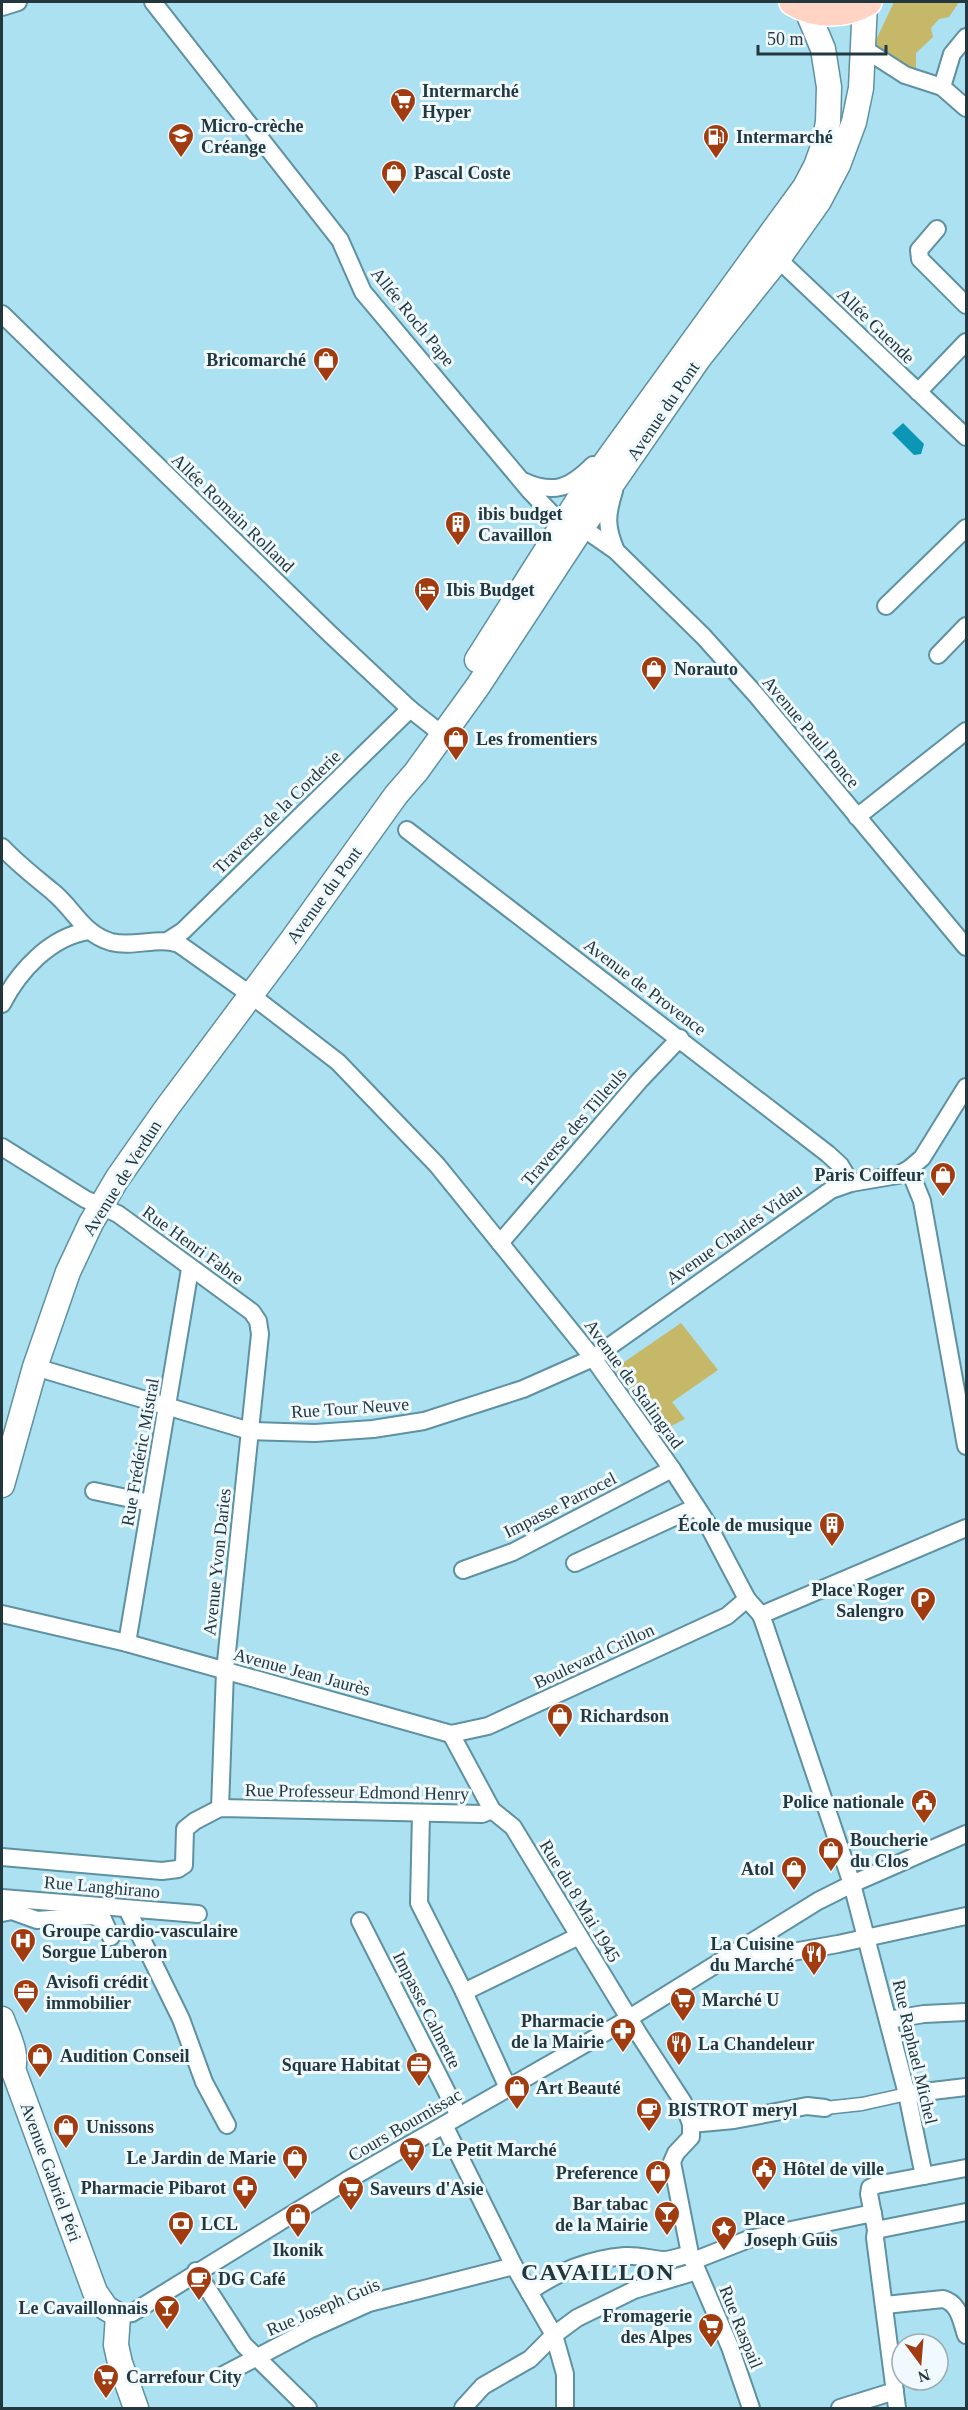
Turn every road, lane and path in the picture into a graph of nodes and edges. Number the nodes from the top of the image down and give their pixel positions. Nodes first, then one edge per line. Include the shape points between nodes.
1 (18, 2) edge
2 (153, 2) edge
3 (867, 2) edge
4 (799, 5) edge
5 (2, 7) edge
6 (966, 37) edge
7 (863, 48) junction
8 (942, 87) junction
9 (966, 108) edge
10 (937, 229) dead end
11 (770, 235) junction
12 (782, 263) junction
13 (966, 305) edge
14 (2, 314) edge
15 (966, 342) edge
16 (918, 392) junction
17 (625, 432) junction
18 (966, 436) edge
19 (618, 479) junction
20 (521, 480) junction
21 (572, 526) junction
22 (966, 528) edge
23 (616, 551) junction
24 (886, 606) dead end
25 (966, 626) edge
26 (938, 655) dead end
27 (410, 709) junction
28 (966, 731) edge
29 (439, 732) junction
30 (857, 817) junction
31 (407, 830) dead end
32 (2, 846) edge
33 (88, 931) junction
34 (168, 940) junction
35 (966, 947) edge
36 (251, 995) junction
37 (2, 1004) edge
38 (680, 1038) junction
39 (966, 1087) edge
40 (2, 1147) edge
41 (909, 1169) junction
42 (851, 1183) junction
43 (101, 1206) junction
44 (500, 1243) junction
45 (190, 1269) junction
46 (258, 1321) joint
47 (593, 1358) junction
48 (35, 1367) junction
49 (168, 1406) junction
50 (962, 1408) edge
51 (250, 1431) junction
52 (966, 1446) edge
53 (5, 1458) edge
54 (672, 1469) junction
55 (2, 1485) edge
56 (94, 1491) dead end
57 (150, 1503) junction
58 (696, 1507) junction
59 (966, 1528) edge
60 (575, 1563) dead end
61 (463, 1570) dead end
62 (747, 1599) junction
63 (2, 1614) edge
64 (761, 1615) junction
65 (127, 1643) junction
66 (225, 1671) junction
67 (452, 1734) junction
68 (220, 1808) junction
69 (492, 1810) junction
70 (421, 1814) junction
71 (966, 1834) edge
72 (2, 1857) edge
73 (852, 1884) junction
74 (2, 1898) edge
75 (127, 1909) junction
76 (2, 1913) edge
77 (198, 1914) dead end
78 (966, 1916) edge
79 (360, 1921) dead end
80 (579, 1936) junction
81 (111, 1937) dead end
82 (867, 1938) junction
83 (711, 1966) junction
84 (464, 1992) junction
85 (966, 2012) edge
86 (628, 2018) junction
87 (2, 2019) edge
88 (888, 2020) junction
89 (4, 2067) edge
90 (966, 2086) edge
91 (508, 2088) junction
92 (907, 2094) junction
93 (825, 2108) joint
94 (459, 2116) junction
95 (691, 2124) junction
96 (227, 2125) dead end
97 (444, 2125) junction
98 (966, 2168) edge
99 (924, 2176) junction
100 (966, 2212) edge
101 (873, 2213) junction
102 (876, 2230) junction
103 (662, 2260) junction
104 (693, 2262) junction
105 (514, 2266) junction
106 (196, 2271) junction
107 (661, 2281) junction
108 (529, 2292) junction
109 (885, 2305) junction
110 (118, 2315) junction
111 (966, 2335) edge
112 (554, 2336) junction
113 (890, 2348) edge
114 (256, 2358) junction
115 (221, 2376) dead end
116 (892, 2392) edge
117 (895, 2392) edge
118 (136, 2409) edge
119 (308, 2409) edge
120 (463, 2409) edge
121 (565, 2409) edge
122 (752, 2409) edge
123 (840, 2409) edge
124 (897, 2409) edge

1 - 5 street
2 - 20 street, Allée Roch Pape via 340,240 363,292
3 - 4 main road via 836,12
3 - 7 main road, Avenue du Pont
4 - 11 main road, Avenue du Pont via 823,49 828,122 816,166
6 - 8 street via 952,54
7 - 8 street via 905,75
7 - 12 main road, Avenue du Pont via 861,88 838,165
8 - 9 street
10 - 13 street via 920,250 920,259
11 - 12 street, Allée Guende
11 - 17 main road, Avenue du Pont
12 - 16 street, Allée Guende
12 - 19 main road, Avenue du Pont via 699,358
14 - 27 street, Allée Romain Rolland
15 - 16 street
16 - 18 street, Allée Guende
17 - 20 street via 578,481 540,489
17 - 21 main road, Avenue du Pont
19 - 21 main road, Avenue du Pont
19 - 23 street, Avenue Paul Ponce via 606,516
20 - 21 street, Allée Roch Pape via 546,510
21 - 23 street, Avenue Paul Ponce
21 - 29 main road, Avenue du Pont via 515,631
22 - 24 street
23 - 30 street, Avenue Paul Ponce via 676,608 753,691
25 - 26 street
27 - 29 street, Allée Romain Rolland
27 - 34 street, Traverse de la Corderie via 183,931
28 - 30 street
29 - 36 main road, Avenue du Pont
30 - 35 street, Avenue Paul Ponce
31 - 38 street, Avenue de Provence
32 - 33 street via 35,880 54,893
33 - 34 street via 113,943 130,945
33 - 37 street via 60,940 45,951 21,974
34 - 36 street, Avenue de Stalingrad
36 - 43 main road, Avenue de Verdun via 166,1108
36 - 44 street, Avenue de Stalingrad via 338,1062 437,1165
38 - 42 street, Avenue de Provence via 828,1154
38 - 44 street, Traverse des Tilleuls
39 - 41 street via 922,1158
40 - 43 street, Rue Henri Fabre
41 - 42 street, Avenue Charles Vidau via 898,1175
41 - 50 street via 922,1201
42 - 47 street, Avenue Charles Vidau via 831,1190 798,1212
43 - 45 street, Rue Henri Fabre via 118,1214
43 - 48 main road, Avenue de Verdun via 78,1248
44 - 47 street, Avenue de Stalingrad
45 - 46 street, Rue Henri Fabre via 252,1312
45 - 49 street, Rue Frédéric Mistral
46 - 51 street, Avenue Yvon Daries
47 - 51 street, Rue Tour Neuve via 523,1389 424,1421 315,1434
47 - 54 street, Avenue de Stalingrad
48 - 49 street, Rue Tour Neuve
48 - 53 main road, Avenue de Verdun
49 - 51 street, Rue Tour Neuve
49 - 57 street, Rue Frédéric Mistral
50 - 52 street
51 - 66 street, Avenue Yvon Daries
53 - 55 main road, Avenue de Verdun
54 - 58 street, Avenue de Stalingrad
54 - 61 street, Impasse Parrocel via 513,1552
56 - 57 street
57 - 65 street, Rue Frédéric Mistral
58 - 60 street
58 - 62 street, Avenue de Stalingrad
59 - 64 street
62 - 64 street, Avenue de Stalingrad
62 - 67 street, Boulevard Crillon via 727,1616 488,1726
63 - 65 street, Avenue Jean Jaurès
64 - 73 street, Avenue de Stalingrad
65 - 66 street, Avenue Jean Jaurès
66 - 67 street, Avenue Jean Jaurès
66 - 68 street, Avenue Yvon Daries
67 - 69 street
68 - 70 street, Rue Professeur Edmond Henry
68 - 72 street via 184,1829 184,1865 178,1869 162,1871
69 - 70 street, Rue Professeur Edmond Henry via 482,1814
69 - 80 street, Rue du 8 Mai 1945 via 513,1827
70 - 84 street via 419,1903
71 - 73 street, Cours Bournissac
73 - 82 street, Rue Raphael Michel
73 - 83 street, Cours Bournissac
74 - 75 street, Rue Langhirano
75 - 77 street, Rue Langhirano
75 - 96 street
76 - 81 street via 12,1911 37,1920 92,1916 103,1919
78 - 82 street, Cours Bournissac
79 - 94 street, Impasse Calmette
80 - 84 street
80 - 86 street, Rue du 8 Mai 1945
82 - 83 street, Cours Bournissac
82 - 88 street, Rue Raphael Michel
83 - 86 street, Cours Bournissac
84 - 91 street
85 - 88 street
86 - 91 street, Cours Bournissac
86 - 95 street, Rue du 8 Mai 1945 via 683,2102
87 - 89 main road, Avenue Gabriel Péri via 15,2062
88 - 92 street, Rue Raphael Michel
89 - 110 main road, Avenue Gabriel Péri via 95,2292 106,2308
90 - 92 street
91 - 94 street, Cours Bournissac
92 - 93 street
92 - 99 street, Rue Raphael Michel
93 - 95 street via 807,2106
94 - 97 street, Cours Bournissac
95 - 104 street, Rue Raspail via 691,2136 672,2162
97 - 105 street
97 - 106 street, Cours Bournissac
98 - 99 street
99 - 101 street via 870,2188
100 - 102 street
101 - 102 street
101 - 104 street via 749,2239
102 - 109 street
103 - 104 street
103 - 107 street via 666,2274
103 - 108 street via 625,2256 589,2262
104 - 107 street
104 - 122 street, Rue Raspail
105 - 108 street
105 - 114 street, Rue Joseph Guis via 369,2303
106 - 110 street, Cours Bournissac via 132,2313
106 - 114 street
107 - 112 street via 610,2300
108 - 112 street
109 - 111 street via 951,2301
109 - 113 street
110 - 118 main road via 120,2363
112 - 120 street via 530,2360 483,2386
112 - 121 street via 565,2373
114 - 115 street, Rue Joseph Guis
114 - 119 street
116 - 123 street
117 - 124 street

